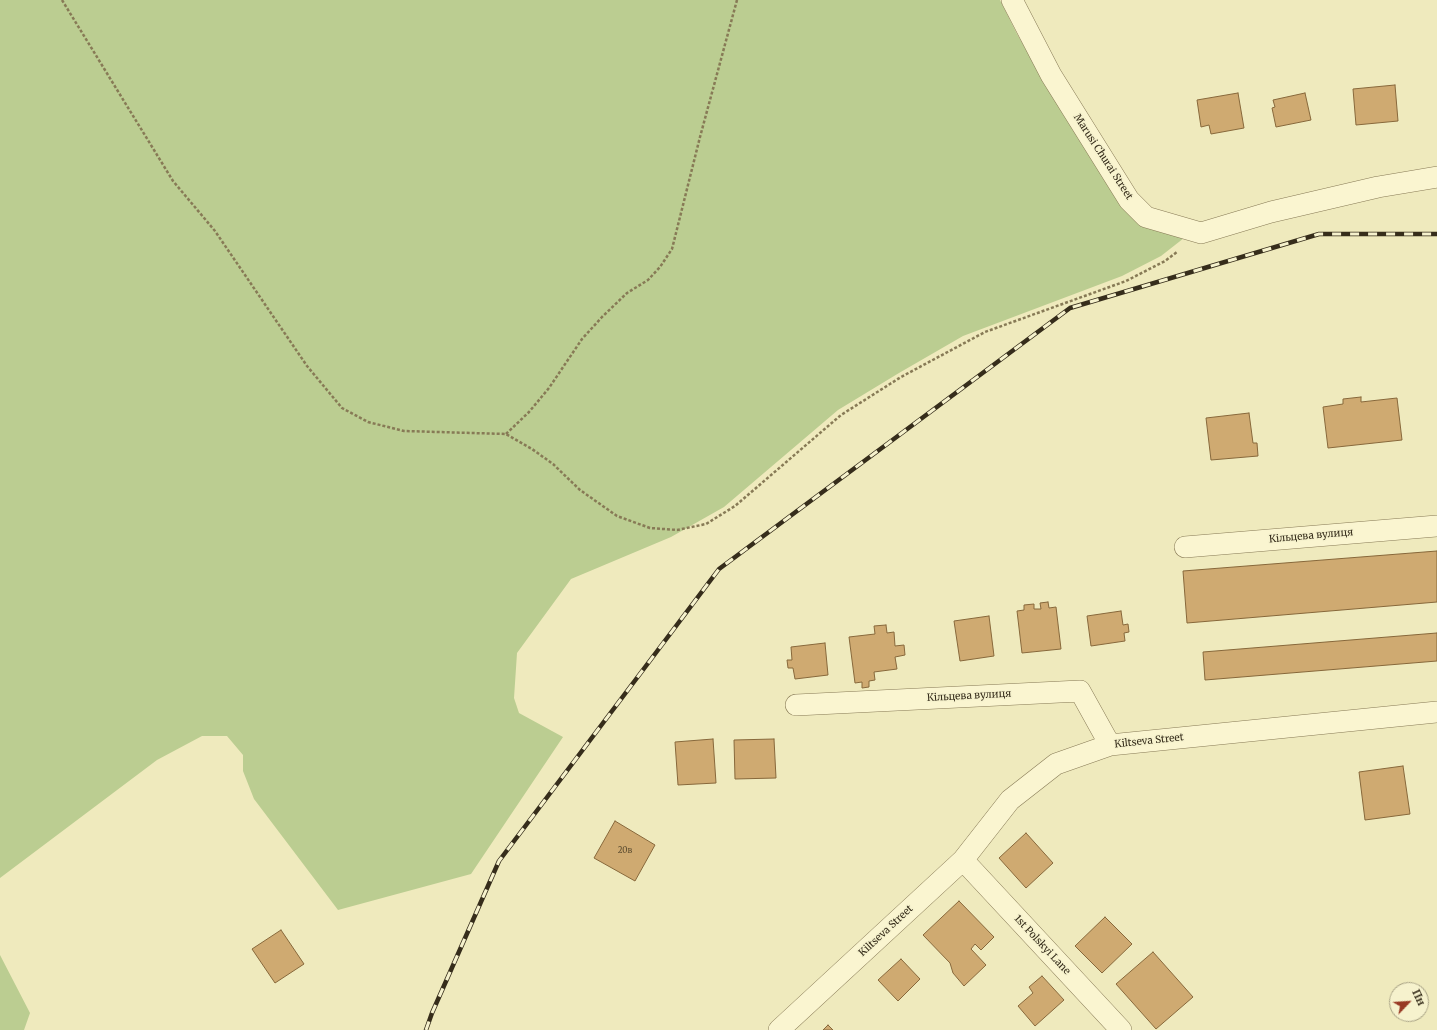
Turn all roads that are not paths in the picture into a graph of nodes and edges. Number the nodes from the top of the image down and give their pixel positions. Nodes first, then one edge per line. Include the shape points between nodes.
1 (1012, 0) edge
2 (1437, 177) edge
3 (1437, 526) edge
4 (1185, 547) dead end
5 (796, 705) dead end
6 (1437, 712) edge
7 (1110, 745) junction
8 (963, 860) junction
9 (779, 1030) edge
10 (1121, 1030) edge

1 - 2 street, Marusi Churai Street via 1051,75 1129,200 1146,217 1200,234 1271,212 1378,187
3 - 4 street, Кільцева вулиця
5 - 7 street, Кільцева вулиця via 1080,691
6 - 7 street, Kiltseva Street
7 - 8 street, Kiltseva Street via 1056,764 1010,800
8 - 9 street, Kiltseva Street
8 - 10 street, 1st Polskyi Lane

